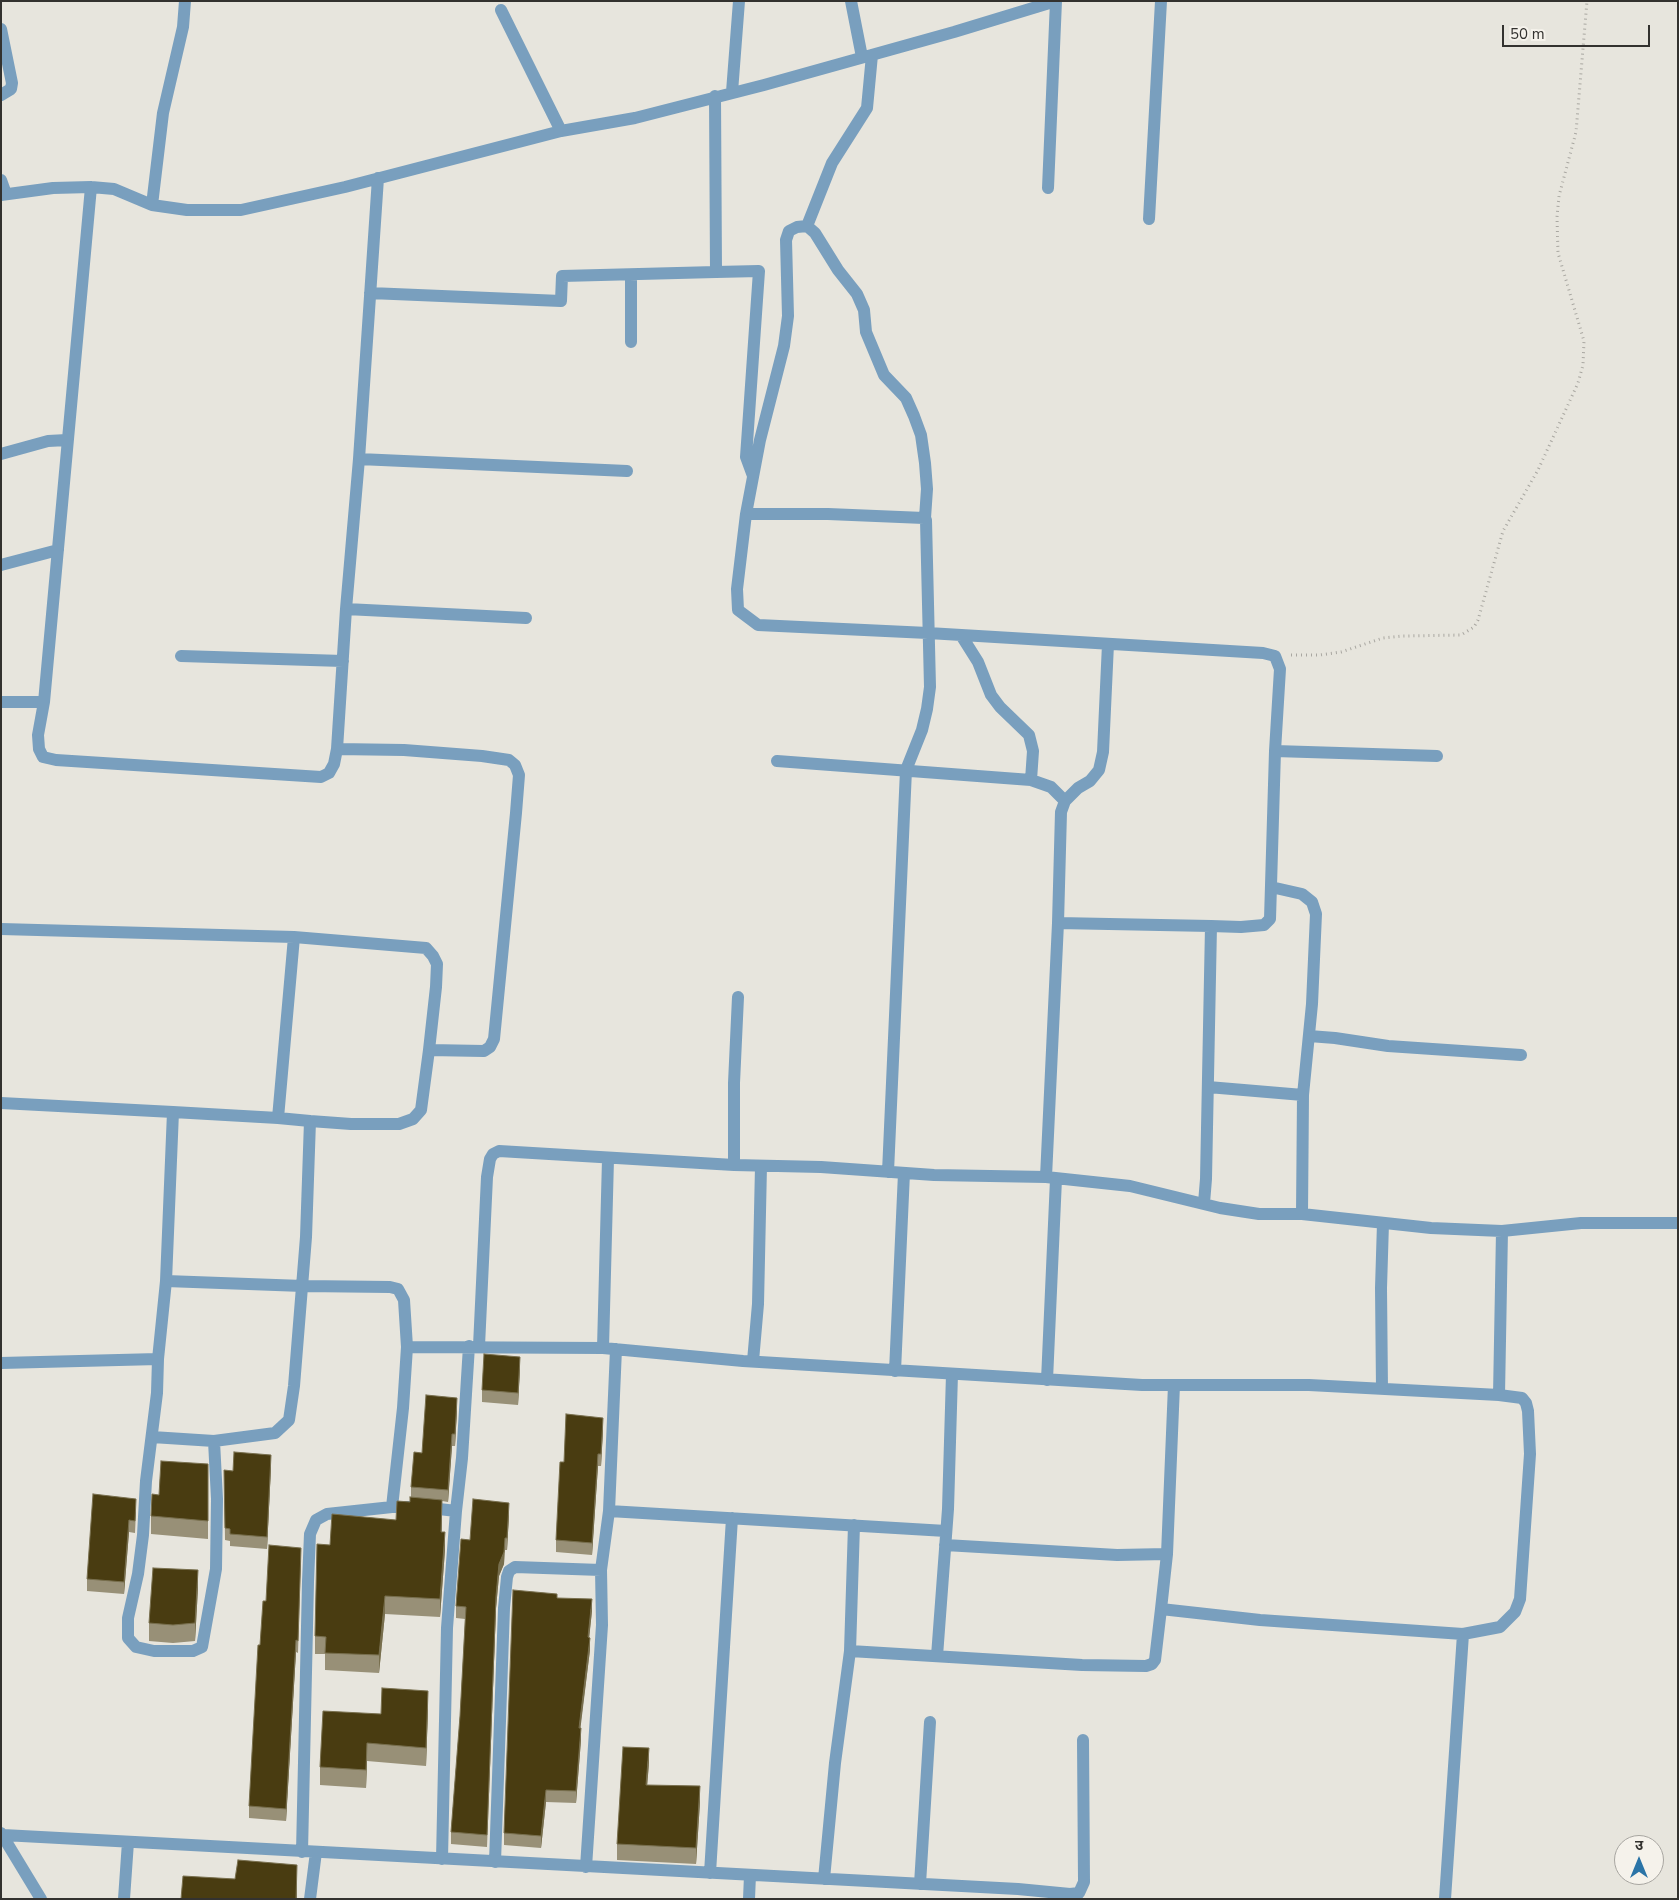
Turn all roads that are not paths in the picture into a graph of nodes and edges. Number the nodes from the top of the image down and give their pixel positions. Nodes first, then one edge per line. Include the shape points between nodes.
1 (185, 1) edge
2 (739, 1) edge
3 (851, 1) edge
4 (1056, 1) edge
5 (1161, 1) edge
6 (501, 10) dead end
7 (1, 30) edge
8 (867, 56) junction
9 (732, 92) junction
10 (1, 95) edge
11 (715, 96) junction
12 (561, 131) junction
13 (378, 178) junction
14 (1, 180) edge
15 (91, 186) junction
16 (1048, 188) dead end
17 (3, 194) edge
18 (152, 204) junction
19 (1149, 219) dead end
20 (807, 226) junction
21 (716, 272) junction
22 (630, 275) junction
23 (370, 293) junction
24 (630, 342) dead end
25 (68, 440) junction
26 (1, 454) edge
27 (359, 459) junction
28 (627, 471) dead end
29 (753, 476) junction
30 (746, 514) junction
31 (925, 518) junction
32 (58, 550) junction
33 (1, 565) edge
34 (346, 608) junction
35 (526, 618) dead end
36 (928, 633) junction
37 (961, 635) junction
38 (1108, 644) junction
39 (181, 656) dead end
40 (344, 662) junction
41 (1, 702) edge
42 (44, 702) junction
43 (337, 749) junction
44 (1275, 751) junction
45 (1437, 756) dead end
46 (777, 761) dead end
47 (906, 770) junction
48 (1031, 780) junction
49 (1065, 801) junction
50 (1271, 887) junction
51 (1058, 923) junction
52 (1211, 926) junction
53 (1, 930) edge
54 (294, 937) junction
55 (738, 998) dead end
56 (1309, 1036) junction
57 (429, 1050) junction
58 (1520, 1055) dead end
59 (1208, 1087) junction
60 (1304, 1095) junction
61 (1, 1103) edge
62 (173, 1112) junction
63 (278, 1118) junction
64 (310, 1121) junction
65 (608, 1159) junction
66 (734, 1166) junction
67 (761, 1166) junction
68 (888, 1172) junction
69 (904, 1173) junction
70 (1051, 1178) junction
71 (1204, 1203) junction
72 (1302, 1214) junction
73 (1383, 1223) junction
74 (1678, 1223) edge
75 (1502, 1232) junction
76 (166, 1281) junction
77 (303, 1286) junction
78 (407, 1346) junction
79 (474, 1346) junction
80 (610, 1348) junction
81 (158, 1359) junction
82 (753, 1361) junction
83 (1, 1363) edge
84 (895, 1371) junction
85 (952, 1374) junction
86 (1047, 1380) junction
87 (1174, 1385) junction
88 (1382, 1389) junction
89 (1499, 1395) junction
90 (152, 1437) junction
91 (214, 1441) junction
92 (392, 1507) junction
93 (456, 1511) junction
94 (609, 1511) junction
95 (732, 1518) junction
96 (854, 1525) junction
97 (946, 1530) junction
98 (945, 1545) junction
99 (1167, 1554) junction
100 (601, 1570) junction
101 (1161, 1609) junction
102 (1463, 1634) junction
103 (850, 1651) junction
104 (936, 1656) junction
105 (930, 1722) dead end
106 (1083, 1740) dead end
107 (2, 1834) edge
108 (128, 1842) junction
109 (302, 1852) junction
110 (316, 1852) junction
111 (442, 1859) junction
112 (495, 1862) junction
113 (586, 1866) junction
114 (710, 1873) junction
115 (750, 1875) junction
116 (824, 1879) junction
117 (920, 1884) junction
118 (42, 1899) edge
119 (124, 1899) edge
120 (310, 1899) edge
121 (749, 1899) edge
122 (1445, 1899) edge

1 - 18 street via 183,27 163,113
2 - 9 street
3 - 8 street
4 - 8 street
4 - 16 street
5 - 19 street
6 - 12 street
7 - 10 street via 12,83 11,90
8 - 9 street
8 - 20 street via 866,108 832,163
9 - 11 street
11 - 12 street via 635,118
11 - 21 street
12 - 13 street
13 - 18 street via 241,210 187,210
13 - 23 street
14 - 17 street
15 - 17 street
15 - 18 street via 114,189
15 - 25 street
20 - 29 street via 789,231 786,240 788,316 784,346
20 - 31 street via 858,294 864,310 866,332 884,375 906,398 914,416 925,463
21 - 22 street
21 - 29 street via 759,271 746,456
22 - 23 street via 562,276 560,301
22 - 24 street
23 - 27 street
25 - 26 street
25 - 32 street
27 - 28 street
27 - 34 street
29 - 30 street
30 - 31 street
30 - 36 street via 737,589 738,610 758,625
31 - 36 street
32 - 33 street
32 - 42 street
34 - 35 street
34 - 40 street
36 - 37 street
36 - 47 street via 930,687 927,708
37 - 38 street
37 - 48 street via 978,662 991,695 1028,735 1033,751
38 - 44 street via 1275,656 1280,669
38 - 49 street via 1103,752 1099,770
39 - 40 street
40 - 43 street
41 - 42 street
42 - 43 street via 39,749 44,757 56,760 321,776 328,773 334,764
43 - 57 street via 404,750 509,760 519,775 494,1039 490,1048 484,1051
44 - 45 street
44 - 50 street
46 - 47 street
47 - 48 street
47 - 68 street
48 - 49 street via 1050,787
49 - 51 street via 1061,812
50 - 52 street via 1270,919 1264,925
50 - 56 street via 1302,894 1312,902 1316,914
51 - 52 street
51 - 70 street
52 - 59 street
53 - 54 street
54 - 57 street via 426,948 437,964
54 - 63 street
55 - 66 street
56 - 58 street via 1388,1046
56 - 60 street
57 - 64 street via 421,1110 413,1119 399,1124
59 - 60 street
59 - 71 street
60 - 72 street
61 - 62 street
62 - 63 street
62 - 76 street
63 - 64 street
64 - 77 street
65 - 66 street
65 - 79 street via 499,1151 492,1154 487,1177
65 - 80 street
66 - 67 street
67 - 68 street
67 - 82 street via 758,1304
68 - 69 street
69 - 70 street
69 - 84 street
70 - 71 street via 1130,1186
70 - 86 street
71 - 72 street via 1259,1214
72 - 73 street
73 - 75 street
73 - 88 street
74 - 75 street via 1581,1223
75 - 89 street
76 - 77 street
76 - 81 street
77 - 78 street via 398,1289 404,1300
77 - 91 street via 289,1420 275,1434
78 - 79 street
78 - 92 street
79 - 80 street
79 - 93 street
80 - 82 street
80 - 94 street
81 - 83 street
81 - 90 street
82 - 84 street
84 - 85 street
85 - 86 street
85 - 97 street
86 - 87 street
87 - 88 street via 1309,1385
87 - 99 street
88 - 89 street
89 - 102 street via 1522,1398 1528,1411 1530,1454 1520,1599 1515,1612 1500,1627
90 - 91 street
90 - 91 street via 143,1535 128,1618 128,1638 136,1647 154,1652 193,1652 202,1647 216,1569
92 - 93 street
92 - 109 street via 326,1514 316,1520 310,1534
93 - 111 street via 446,1628
94 - 95 street
94 - 100 street
95 - 96 street
95 - 114 street
96 - 97 street
96 - 103 street
97 - 98 street
98 - 99 street via 1117,1555
98 - 104 street
99 - 101 street
100 - 112 street via 515,1567 507,1577
100 - 113 street via 602,1625
101 - 102 street via 1260,1620
101 - 104 street via 1155,1660 1146,1666
102 - 122 street
103 - 104 street
103 - 116 street
105 - 117 street
106 - 117 street via 1084,1882 1079,1893
107 - 108 street
107 - 118 street
108 - 109 street
108 - 119 street
109 - 110 street
110 - 111 street
110 - 120 street
111 - 112 street
112 - 113 street
113 - 114 street
114 - 115 street
115 - 116 street
115 - 121 street
116 - 117 street

